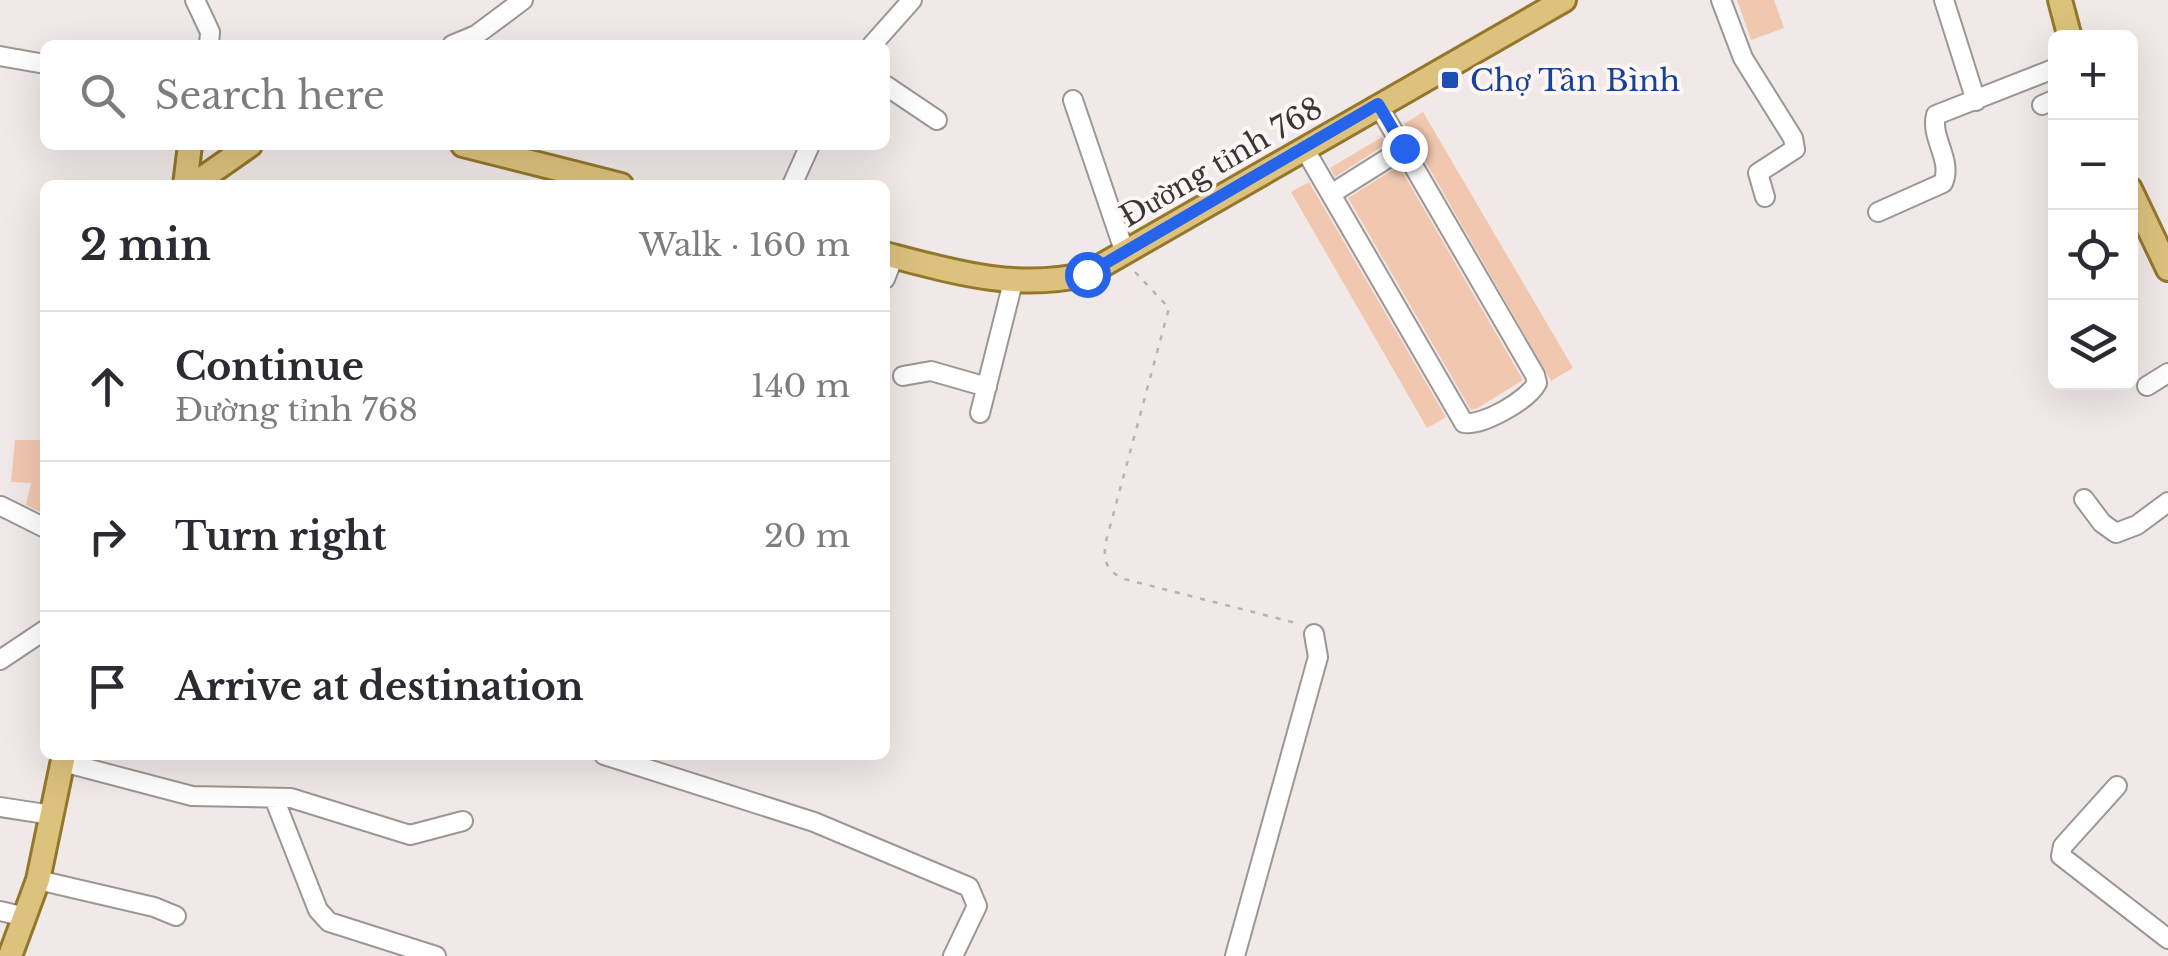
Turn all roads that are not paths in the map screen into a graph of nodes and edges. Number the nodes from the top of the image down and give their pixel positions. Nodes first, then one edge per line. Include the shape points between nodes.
1 (195, 0) edge
2 (523, 0) edge
3 (912, 0) edge
4 (1564, 0) edge
5 (1721, 0) edge
6 (1944, 0) edge
7 (2060, 0) edge
8 (2068, 30) edge
9 (209, 40) edge
10 (464, 40) edge
11 (876, 40) edge
12 (0, 56) edge
13 (40, 63) edge
14 (2048, 71) edge
15 (890, 88) edge
16 (1073, 100) dead end
17 (1976, 101) junction
18 (1378, 104) junction
19 (936, 120) dead end
20 (1304, 148) junction
21 (1404, 148) junction
22 (189, 150) edge
23 (243, 150) edge
24 (483, 150) edge
25 (808, 150) edge
26 (186, 180) edge
27 (200, 180) edge
28 (601, 180) edge
29 (794, 180) edge
30 (1331, 194) junction
31 (1765, 196) dead end
32 (2138, 206) edge
33 (1878, 212) dead end
34 (890, 255) edge
35 (1122, 255) junction
36 (2168, 269) edge
37 (1013, 282) junction
38 (2168, 372) edge
39 (904, 376) dead end
40 (2146, 386) dead end
41 (986, 387) junction
42 (980, 413) dead end
43 (2084, 499) dead end
44 (2168, 502) edge
45 (1, 506) edge
46 (40, 526) edge
47 (40, 633) edge
48 (1314, 634) road end
49 (0, 660) edge
50 (64, 760) edge
51 (71, 760) edge
52 (620, 760) edge
53 (2117, 786) dead end
54 (274, 798) junction
55 (0, 807) edge
56 (52, 816) junction
57 (463, 821) dead end
58 (38, 880) junction
59 (0, 912) edge
60 (176, 916) dead end
61 (26, 917) junction
62 (2168, 938) edge
63 (10, 956) edge
64 (436, 956) edge
65 (953, 956) edge
66 (1235, 956) edge

1 - 9 street
2 - 10 street
3 - 11 street
4 - 18 main road, Đường tỉnh 768
5 - 31 street via 1743,58 1793,138 1786,158 1758,173
6 - 17 street
7 - 8 main road
12 - 13 street
14 - 17 street
15 - 19 street
16 - 35 street
17 - 33 street via 1934,120 1946,164 1943,183
18 - 20 main road, Đường tỉnh 768
18 - 21 street
20 - 30 street
20 - 35 main road, Đường tỉnh 768
21 - 30 street
21 - 30 street via 1535,375 1530,393 1476,423 1464,422
22 - 26 main road
23 - 27 main road
24 - 28 main road
25 - 29 street
32 - 36 main road
34 - 37 main road, Đường tỉnh 768
35 - 37 main road, Đường tỉnh 768 via 1087,274
37 - 41 street
38 - 40 street
39 - 41 street via 932,370
41 - 42 street
43 - 44 street via 2116,533
45 - 46 street
47 - 49 street
48 - 66 street via 1318,657
50 - 56 main road
51 - 54 street via 192,796
52 - 65 street via 814,822 969,887 977,906
53 - 62 street via 2063,846 2062,856
54 - 57 street via 410,835
54 - 64 street via 318,910 329,922
55 - 56 street
56 - 58 main road
58 - 60 street
58 - 61 main road
59 - 61 street
61 - 63 main road

